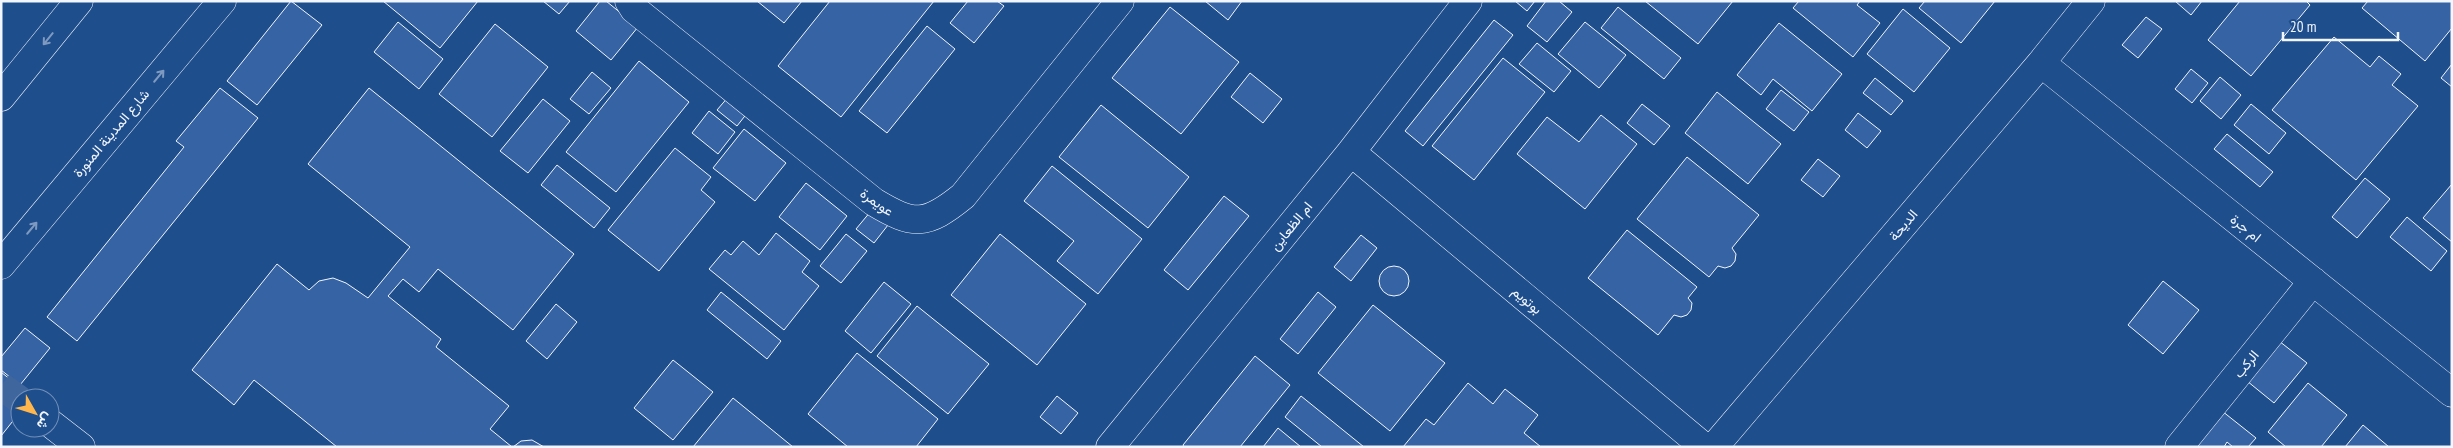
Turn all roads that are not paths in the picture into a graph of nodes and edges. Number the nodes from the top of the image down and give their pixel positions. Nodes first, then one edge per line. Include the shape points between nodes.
1 (79, 1) edge
2 (222, 1) edge
3 (629, 1) edge
4 (1120, 1) edge
5 (1468, 1) edge
6 (2091, 1) edge
7 (2041, 63) junction
8 (1, 96) edge
9 (1351, 152) junction
10 (1, 265) edge
11 (2313, 281) junction
12 (2452, 393) edge
13 (60, 431) edge
14 (81, 447) edge
15 (1110, 447) edge
16 (1704, 447) edge
17 (1714, 447) edge
18 (2179, 447) edge

1 -> 8 street
10 -> 2 street, شارع المدينة المنورة
3 - 4 street, عويمرة via 634,9 874,202 899,217 922,221 945,211 963,196
5 - 9 street, ام الظعاين
6 - 7 street, الديحة
7 - 11 street, ام جرة
7 - 17 street, الديحة
9 - 15 street, ام الظعاين
9 - 16 street, بوتويم
11 - 12 street, ام جرة
11 - 18 street, الركب
13 - 14 street

